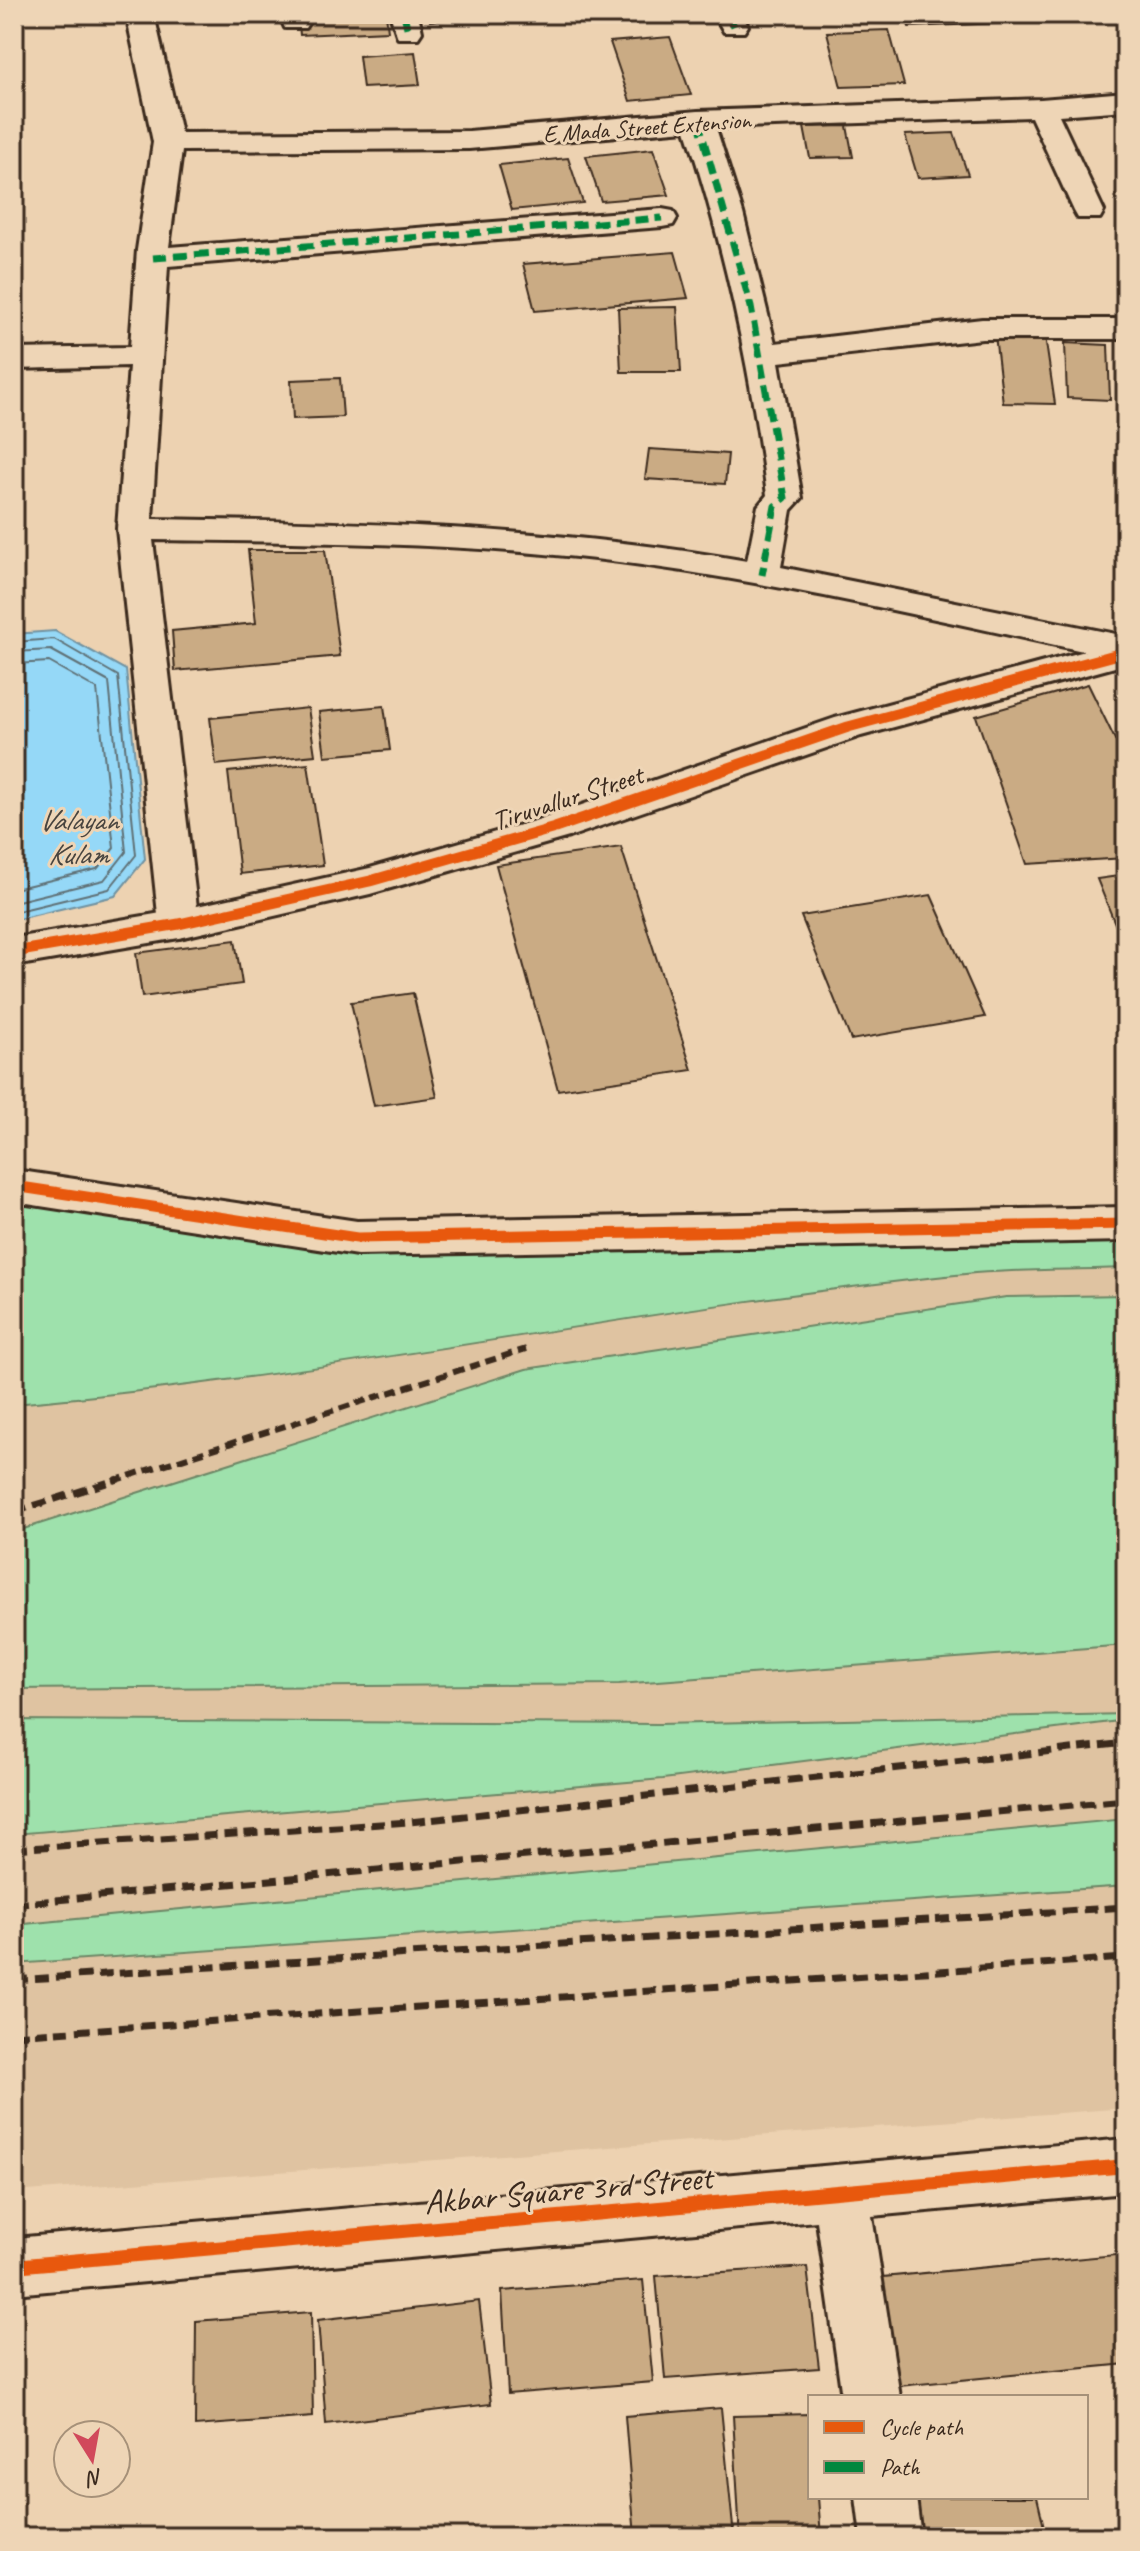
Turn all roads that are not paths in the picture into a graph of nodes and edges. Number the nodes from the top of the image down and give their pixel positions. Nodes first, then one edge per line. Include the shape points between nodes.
1 (140, 14) edge
2 (1126, 101) edge
3 (1041, 108) junction
4 (698, 120) junction
5 (168, 142) junction
6 (1089, 211) dead end
7 (662, 218) dead end
8 (153, 258) junction
9 (1126, 329) edge
10 (761, 354) junction
11 (148, 356) junction
12 (14, 359) edge
13 (134, 529) junction
14 (762, 575) junction
15 (1126, 650) edge
16 (179, 924) junction
17 (14, 952) edge
18 (14, 1186) edge
19 (1126, 1224) edge
20 (1126, 2166) edge
21 (841, 2194) junction
22 (14, 2266) edge
23 (871, 2395) edge
24 (886, 2499) edge
25 (891, 2537) edge

1 - 5 street
2 - 3 street, E Mada Street Extension
3 - 4 street, E Mada Street Extension
3 - 6 street
4 - 5 street, E Mada Street Extension via 469,140
4 - 10 street via 729,211
5 - 8 street
7 - 8 street
8 - 11 street
9 - 10 street via 982,329
10 - 14 street via 785,498 775,506
11 - 12 street
11 - 13 street
13 - 14 street via 419,535 597,549
13 - 16 street
14 - 15 street
15 - 16 street, Tiruvallur Street via 848,727 555,828 370,881
16 - 17 street, Tiruvallur Street
18 - 19 street via 357,1238
20 - 21 street, Akbar Square 3rd Street
21 - 22 street, Akbar Square 3rd Street
21 - 23 street
24 - 25 street

